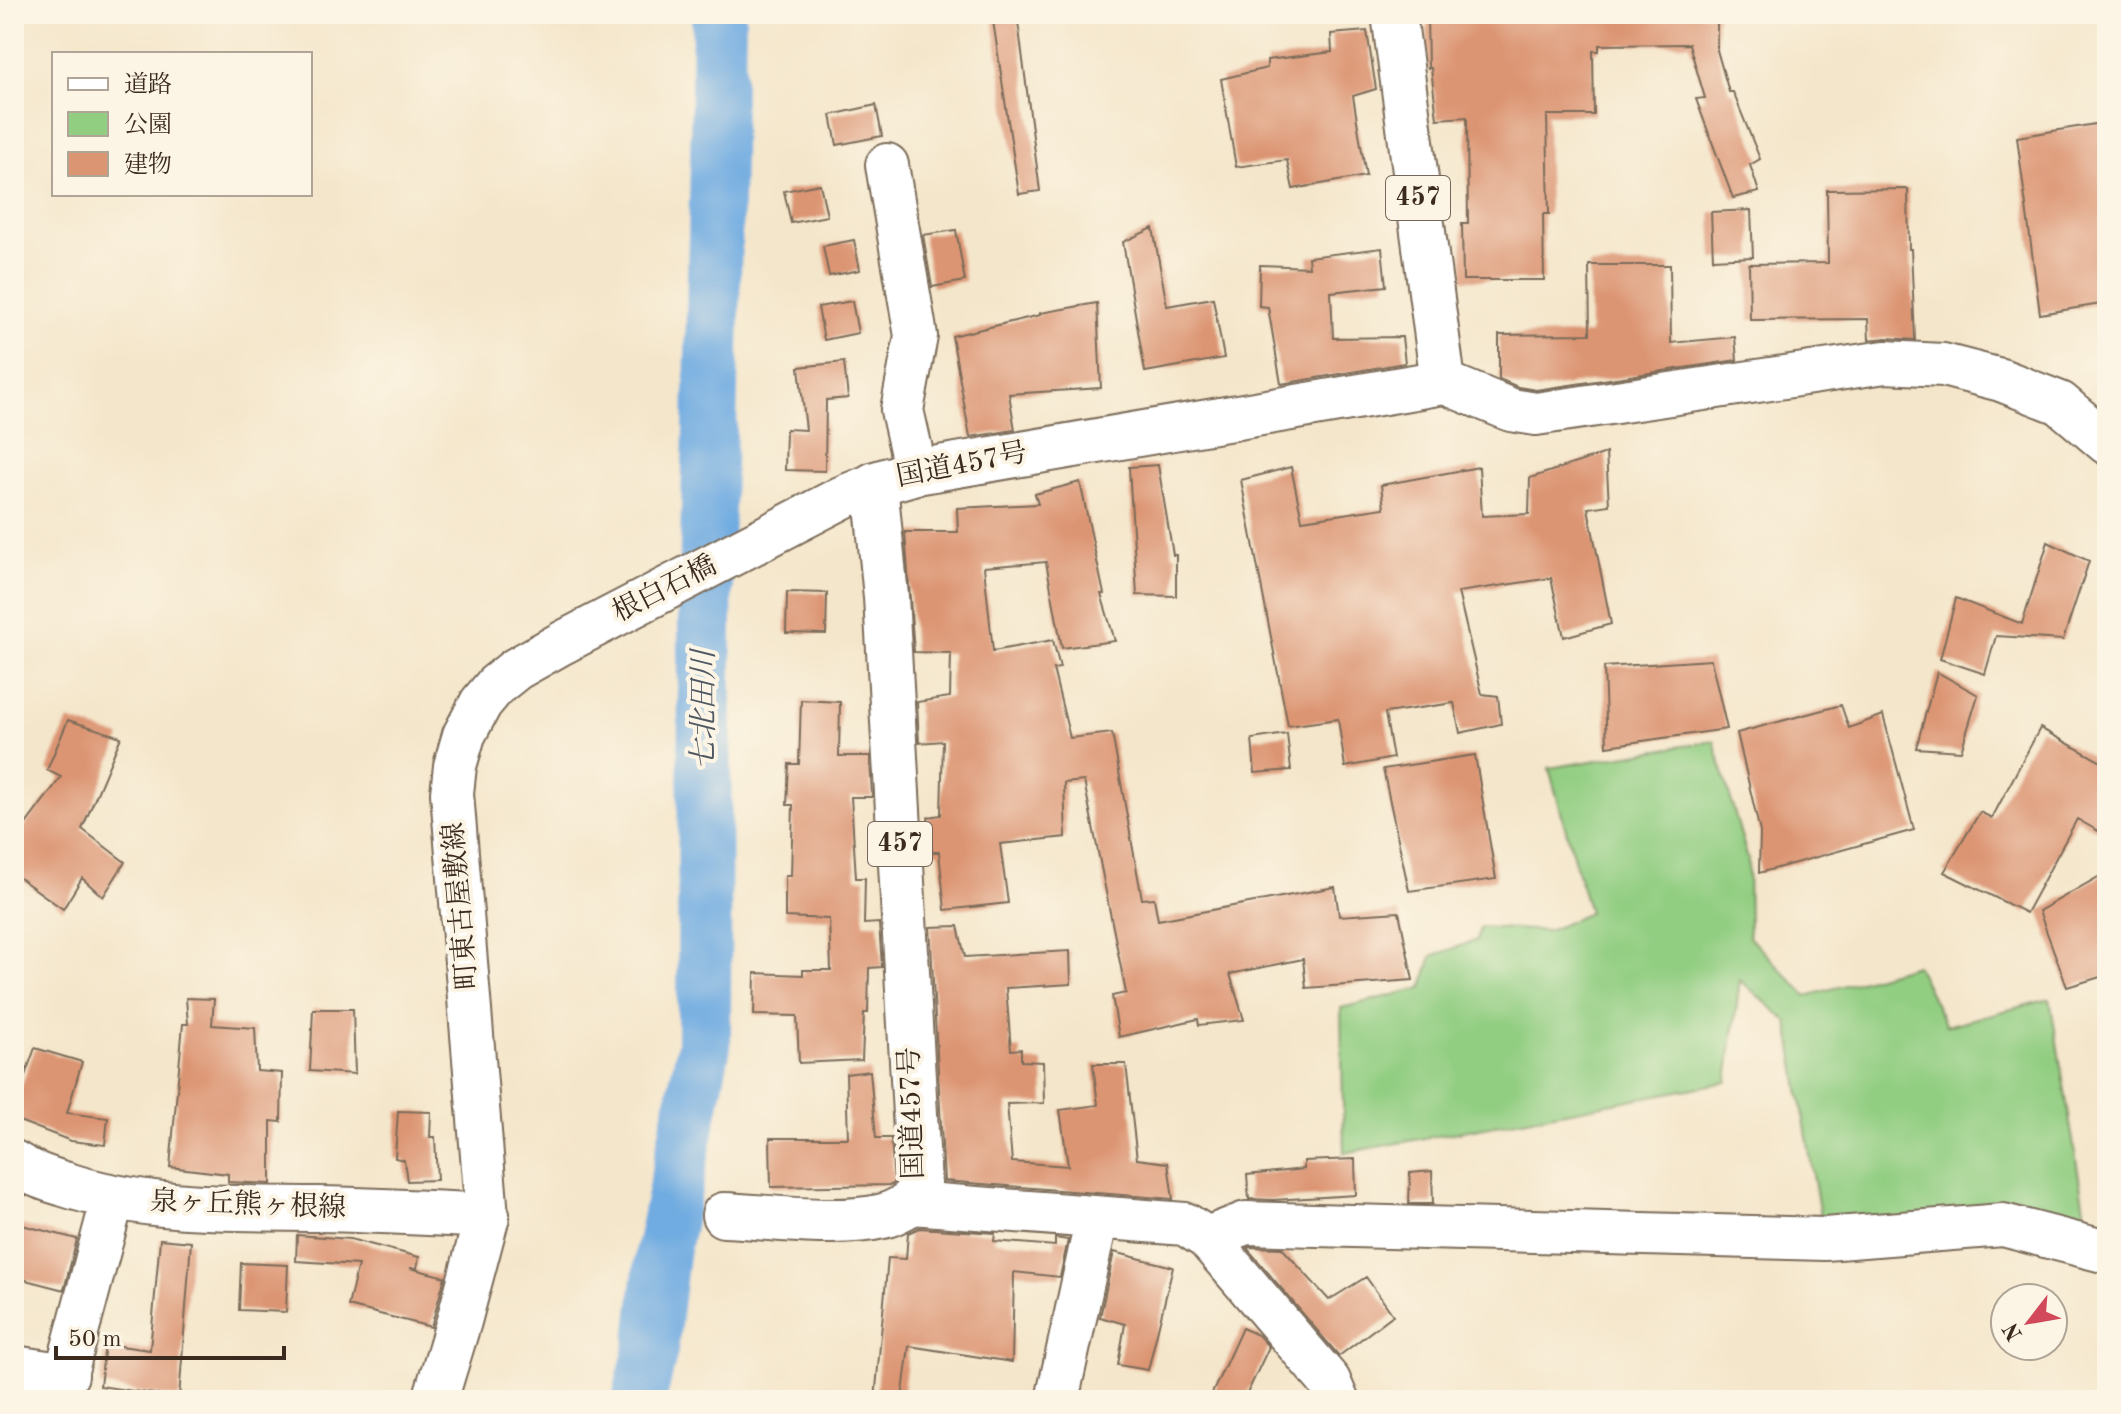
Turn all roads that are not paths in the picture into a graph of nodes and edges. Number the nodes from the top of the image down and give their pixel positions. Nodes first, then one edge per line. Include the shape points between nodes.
1 (1394, 14) edge
2 (887, 165) dead end
3 (1443, 382) junction
4 (2107, 443) edge
5 (916, 472) junction
6 (875, 484) junction
7 (562, 643) joint
8 (14, 1163) edge
9 (113, 1198) junction
10 (912, 1203) junction
11 (724, 1215) dead end
12 (487, 1216) junction
13 (1097, 1218) junction
14 (1207, 1238) junction
15 (2107, 1252) edge
16 (14, 1367) edge
17 (63, 1388) edge
18 (435, 1400) edge
19 (1057, 1400) edge
20 (1337, 1400) edge

1 - 3 main road, 457
2 - 5 street via 916,336 902,410
3 - 4 street via 1511,410 1536,414 1885,362 1943,365 2060,403
3 - 5 main road, 国道457号
5 - 6 main road, 国道457号
6 - 7 street, 根白石橋
6 - 10 main road, 国道457号 / 457 via 919,1185
7 - 12 street, 町東古屋敷線 via 496,685 464,735 455,766 452,793
8 - 9 main road, 泉ヶ丘熊ヶ根線
9 - 12 main road, 泉ヶ丘熊ヶ根線
9 - 17 street
10 - 11 main road, 国道457号 via 885,1216 849,1220
10 - 13 street
12 - 18 main road
13 - 14 street via 1185,1224
13 - 19 street
14 - 15 street via 1246,1223 1811,1239 2003,1225
14 - 20 street via 1329,1381
16 - 17 street

